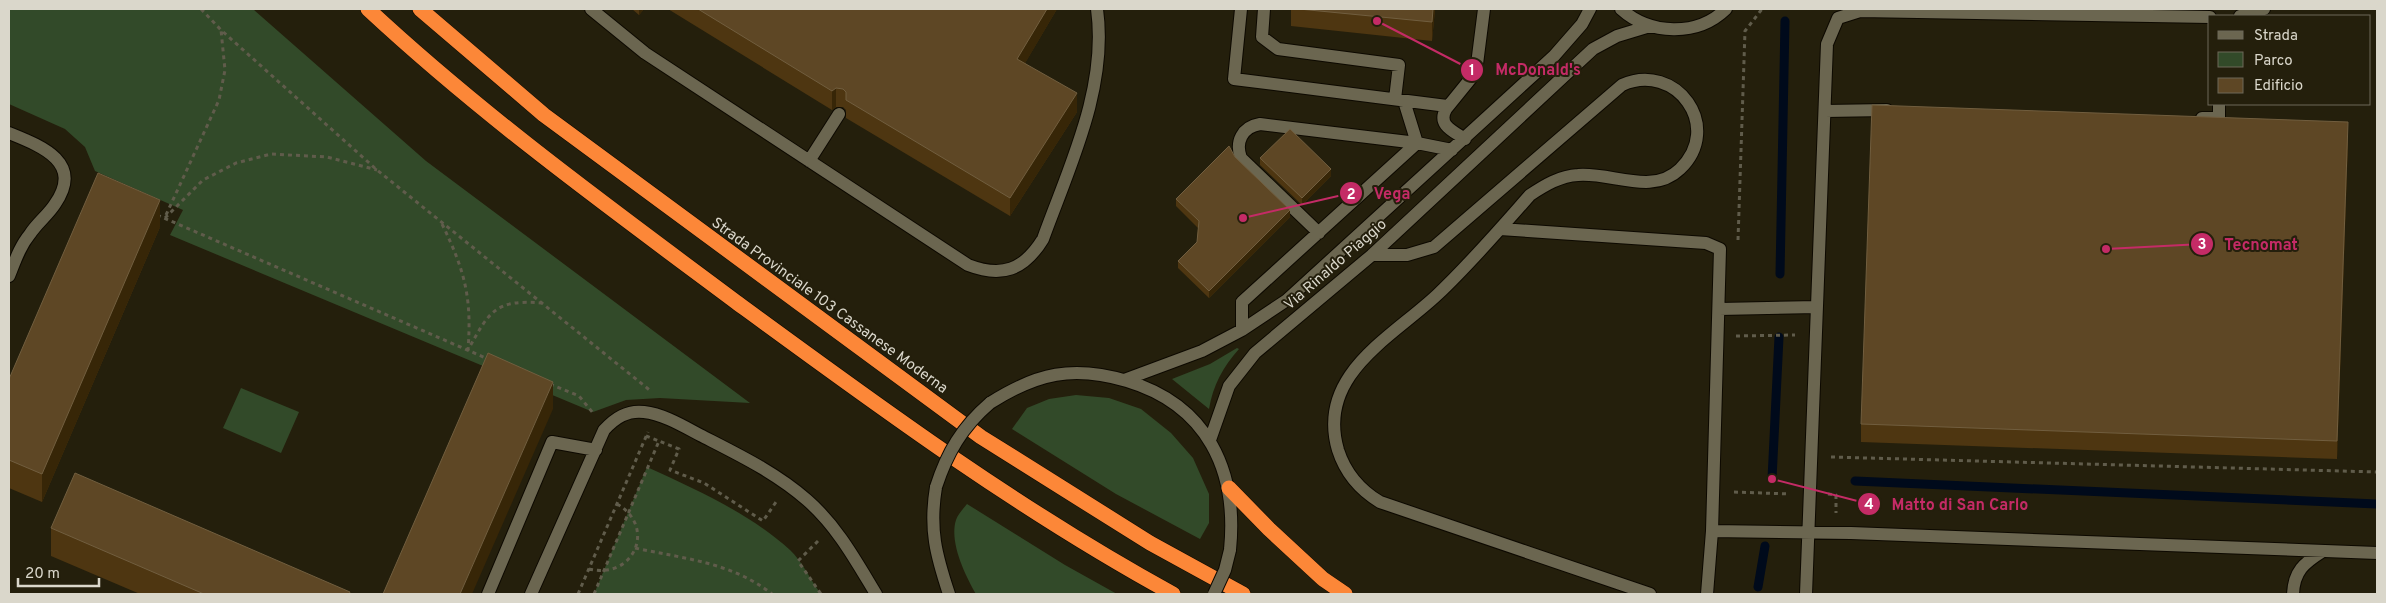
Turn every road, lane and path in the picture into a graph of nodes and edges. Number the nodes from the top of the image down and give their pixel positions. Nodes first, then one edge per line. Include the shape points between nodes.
1 (201, 9) edge
2 (368, 9) edge
3 (420, 9) edge
4 (591, 9) edge
5 (1097, 9) edge
6 (1241, 9) edge
7 (1264, 9) edge
8 (1484, 9) edge
9 (1590, 9) edge
10 (1621, 9) edge
11 (1726, 9) edge
12 (1762, 9) edge
13 (2264, 9) edge
14 (2243, 15) edge
15 (2208, 17) edge
16 (1650, 26) junction
17 (221, 30) junction
18 (1399, 100) junction
19 (2219, 105) edge
20 (1447, 106) junction
21 (1903, 110) edge
22 (1825, 111) junction
23 (839, 114) dead end
24 (2189, 117) edge
25 (9, 132) edge
26 (1465, 139) junction
27 (1417, 143) junction
28 (1452, 150) junction
29 (809, 161) junction
30 (377, 170) junction
31 (149, 211) edge
32 (165, 218) junction
33 (441, 222) junction
34 (1500, 229) junction
35 (1319, 233) junction
36 (1737, 248) dead end
37 (1372, 255) junction
38 (9, 276) edge
39 (542, 303) junction
40 (1817, 307) junction
41 (1735, 308) junction
42 (1719, 309) junction
43 (1242, 330) junction
44 (1816, 334) junction
45 (1734, 336) junction
46 (1734, 346) dead end
47 (468, 350) junction
48 (493, 361) edge
49 (1124, 380) junction
50 (545, 382) edge
51 (655, 414) junction
52 (604, 430) junction
53 (646, 436) junction
54 (1210, 440) junction
55 (659, 441) junction
56 (596, 450) junction
57 (1811, 456) junction
58 (2377, 472) edge
59 (1229, 488) junction
60 (1730, 488) dead end
61 (1810, 494) junction
62 (617, 504) junction
63 (782, 507) dead end
64 (629, 513) junction
65 (1846, 515) dead end
66 (1712, 531) junction
67 (1808, 531) junction
68 (814, 535) dead end
69 (635, 548) junction
70 (2322, 551) junction
71 (2377, 554) edge
72 (589, 569) junction
73 (604, 571) junction
74 (488, 594) edge
75 (531, 594) edge
76 (578, 594) edge
77 (594, 594) edge
78 (772, 594) edge
79 (820, 594) edge
80 (876, 594) edge
81 (949, 594) edge
82 (1173, 594) edge
83 (1214, 594) edge
84 (1243, 594) edge
85 (1346, 594) edge
86 (1650, 594) edge
87 (1707, 594) edge
88 (1806, 594) edge
89 (2293, 594) edge

1 - 17 path
2 - 82 highway via 446,80 544,159 878,406 1038,515
3 - 84 highway, Strada Provinciale 103 Cassanese Moderna via 544,115 981,437 1150,543
4 - 29 street via 645,54
5 - 29 street via 1096,66 1088,114 1043,239 1024,263 996,272 968,265
6 - 18 street via 1234,79
7 - 18 street via 1262,37 1278,49 1400,65
8 - 20 street via 1476,72
9 - 26 street, Via Rinaldo Piaggio via 1582,24 1554,56
10 - 16 street, Via Rinaldo Piaggio
11 - 16 street, Via Rinaldo Piaggio via 1705,24 1687,29 1668,30
12 - 36 path via 1745,31
13 - 14 street
15 - 22 street via 1860,10 1838,18 1827,44
16 - 37 street, Via Rinaldo Piaggio via 1616,36 1593,49
17 - 30 path
17 - 32 path via 225,70 219,100
18 - 20 street
18 - 27 street
19 - 24 street via 2219,118
20 - 26 street via 1444,123
21 - 22 street
22 - 40 street
23 - 29 street
25 - 38 street via 56,156 65,182 54,207 23,244
26 - 28 street, Via Rinaldo Piaggio
27 - 28 street
27 - 35 street
27 - 35 street via 1260,124 1244,132 1238,144 1241,158
28 - 43 street, Via Rinaldo Piaggio via 1287,300
30 - 32 path via 326,157 271,154 236,163 203,180
30 - 33 path
31 - 32 path
32 - 47 path
33 - 39 path
33 - 47 path via 457,255 469,301
34 - 37 street via 1530,195 1563,177 1590,175 1648,182 1673,174 1688,159 1696,140 1695,119 1688,102 1677,90 1656,80 1636,80 1622,85 1434,247 1407,255
34 - 42 street via 1706,244 1720,249
34 - 86 street via 1437,294 1353,370 1340,392 1336,410 1334,430 1340,455 1358,485 1388,506
35 - 43 street via 1242,302
37 - 54 street, Via Rinaldo Piaggio via 1255,353 1229,386
39 - 47 path via 518,301 500,308 481,326
39 - 51 path via 660,398
40 - 41 street
40 - 44 street
41 - 42 street
41 - 45 path
42 - 66 street
43 - 49 street, Via Rinaldo Piaggio via 1202,351
44 - 45 path
44 - 57 street
45 - 46 path
47 - 48 path
49 - 54 street via 1150,388 1172,401
49 - 81 street, bridge via 1096,372 1050,375 1010,390 969,422 952,447 936,487 932,520 934,546
50 - 52 path via 579,396
51 - 52 street via 624,414
51 - 53 path
51 - 80 street via 747,459 807,500 844,542
52 - 56 street
53 - 55 path
53 - 62 path
54 - 59 street
55 - 63 path via 678,449 670,470 704,484 763,520 776,502
55 - 64 path
56 - 74 street via 552,442
56 - 75 street
57 - 58 path
57 - 61 street
59 - 83 street, bridge via 1233,516 1230,550
59 - 85 highway via 1323,579
60 - 61 path via 1737,494
61 - 65 path via 1836,495 1836,514
61 - 67 street
62 - 64 path
62 - 72 path
64 - 69 path via 637,529
64 - 73 path
66 - 67 street
66 - 87 street
67 - 70 street
67 - 88 street
68 - 79 path via 819,540 798,561
69 - 73 path via 626,562
69 - 78 path via 729,568 754,580
70 - 71 street
70 - 89 street via 2304,564 2294,581
72 - 73 path
72 - 76 path
73 - 77 path

